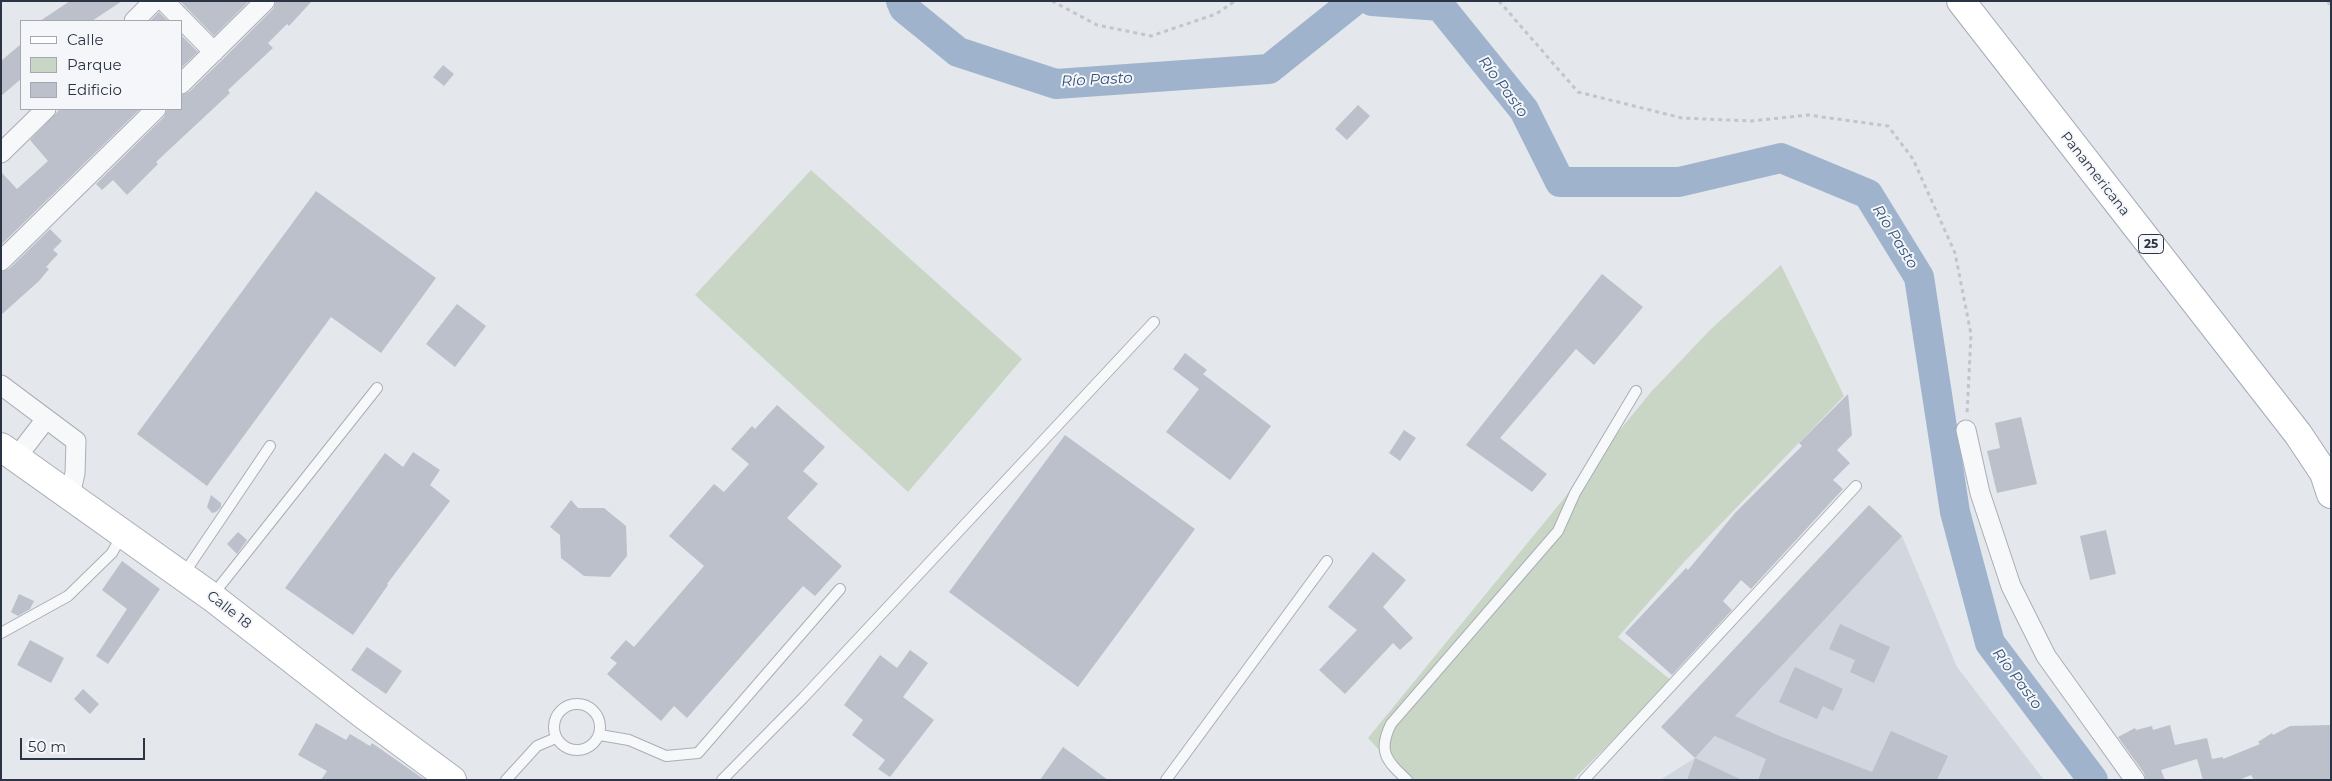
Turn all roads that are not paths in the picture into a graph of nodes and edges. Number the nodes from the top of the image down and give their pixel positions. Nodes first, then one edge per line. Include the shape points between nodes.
1 (154, 1) edge
2 (164, 1) edge
3 (265, 1) edge
4 (1961, 1) edge
5 (135, 20) edge
6 (214, 52) junction
7 (182, 83) edge
8 (45, 110) edge
9 (155, 110) edge
10 (1, 154) edge
11 (1, 261) edge
12 (1154, 322) dead end
13 (1, 385) edge
14 (377, 388) dead end
15 (1636, 391) dead end
16 (46, 419) junction
17 (1966, 430) road end
18 (270, 446) dead end
19 (9, 452) edge
20 (1856, 486) dead end
21 (2331, 494) edge
22 (70, 496) junction
23 (123, 534) junction
24 (1327, 561) dead end
25 (182, 576) junction
26 (840, 589) dead end
27 (212, 597) junction
28 (1, 633) edge
29 (600, 735) junction
30 (556, 738) junction
31 (452, 780) edge
32 (506, 780) edge
33 (722, 780) edge
34 (1166, 780) edge
35 (1407, 780) edge
36 (1584, 780) edge
37 (2135, 780) edge

1 - 5 street
2 - 6 street
3 - 6 street
4 - 21 main road, Panamericana / 25 via 2298,434 2324,473
6 - 7 street
8 - 10 street
9 - 11 street
12 - 33 lane via 803,698
13 - 16 street
14 - 27 lane
15 - 35 lane via 1575,493 1558,531 1391,724 1385,743 1389,763
16 - 19 street
16 - 22 street via 76,441
17 - 37 street via 1980,493 2011,586 2046,656
18 - 25 lane
19 - 22 main road, Calle 18
20 - 36 lane
22 - 23 main road, Calle 18
23 - 25 main road, Calle 18
23 - 28 lane via 112,552 68,596
24 - 34 lane
25 - 27 main road, Calle 18
26 - 29 lane via 698,753 666,756 628,740
27 - 31 main road, Calle 18
29 - 30 lane via 588,749 570,750
29 - 30 lane via 599,717 585,705 576,705 566,706 554,720
30 - 32 lane via 537,746

